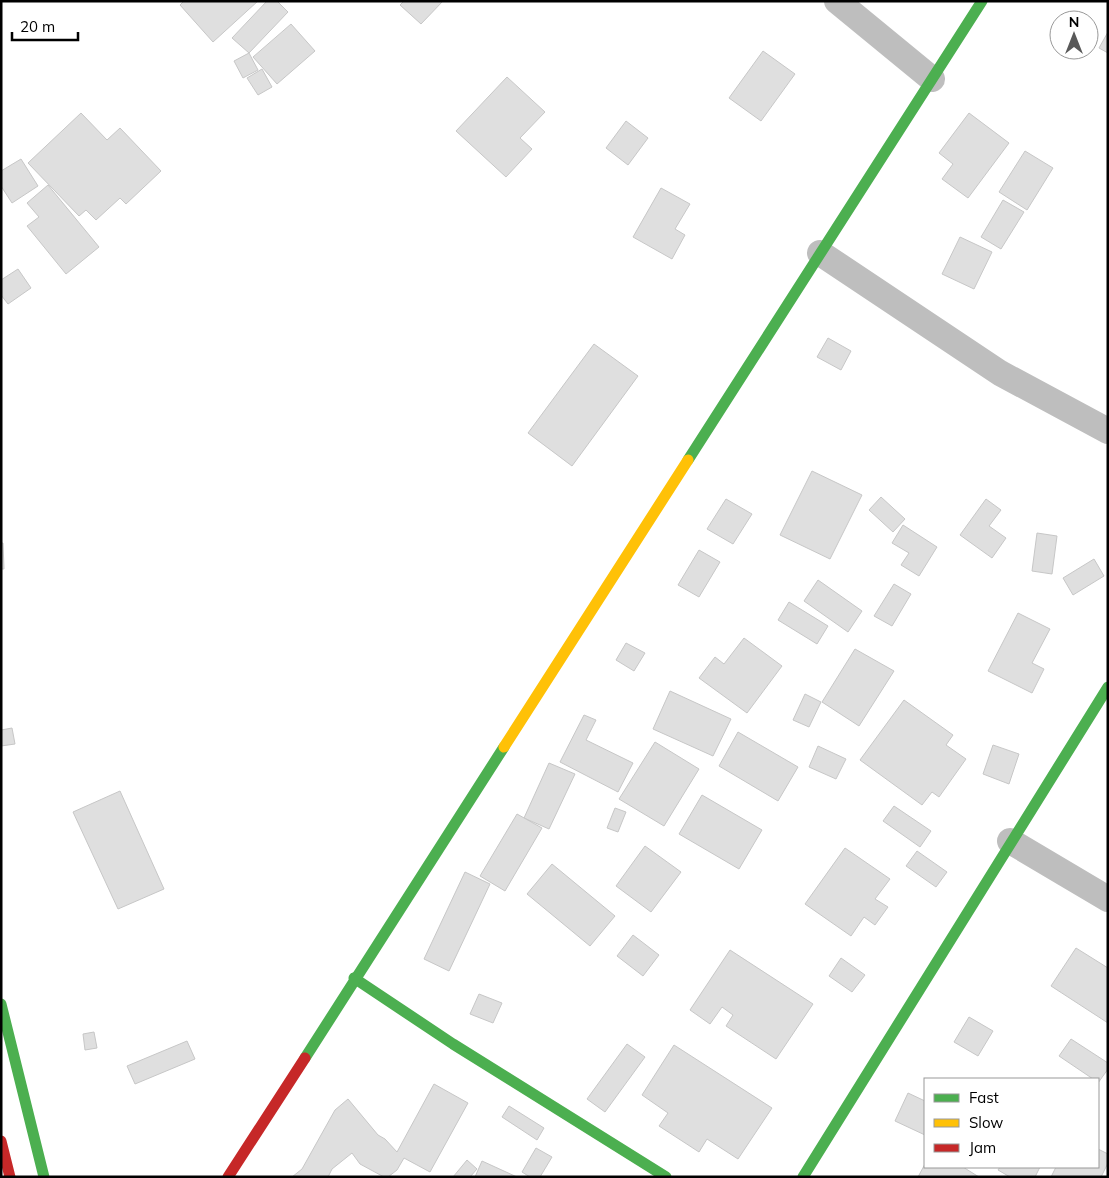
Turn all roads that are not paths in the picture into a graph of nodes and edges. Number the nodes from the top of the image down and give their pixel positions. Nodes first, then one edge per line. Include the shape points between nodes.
1 (837, 1) edge
2 (982, 1) edge
3 (932, 79) junction
4 (820, 253) junction
5 (1108, 431) edge
6 (1108, 687) edge
7 (1010, 842) junction
8 (1108, 900) edge
9 (354, 978) junction
10 (1, 1004) edge
11 (1, 1141) edge
12 (10, 1177) edge
13 (44, 1177) edge
14 (228, 1177) edge
15 (666, 1177) edge
16 (803, 1177) edge

1 - 3 street
2 - 3 street
3 - 4 street
4 - 5 street via 1000,373
4 - 9 street
6 - 7 street
7 - 8 street
7 - 16 street
9 - 14 street
9 - 15 street via 461,1050
10 - 13 street
11 - 12 street

